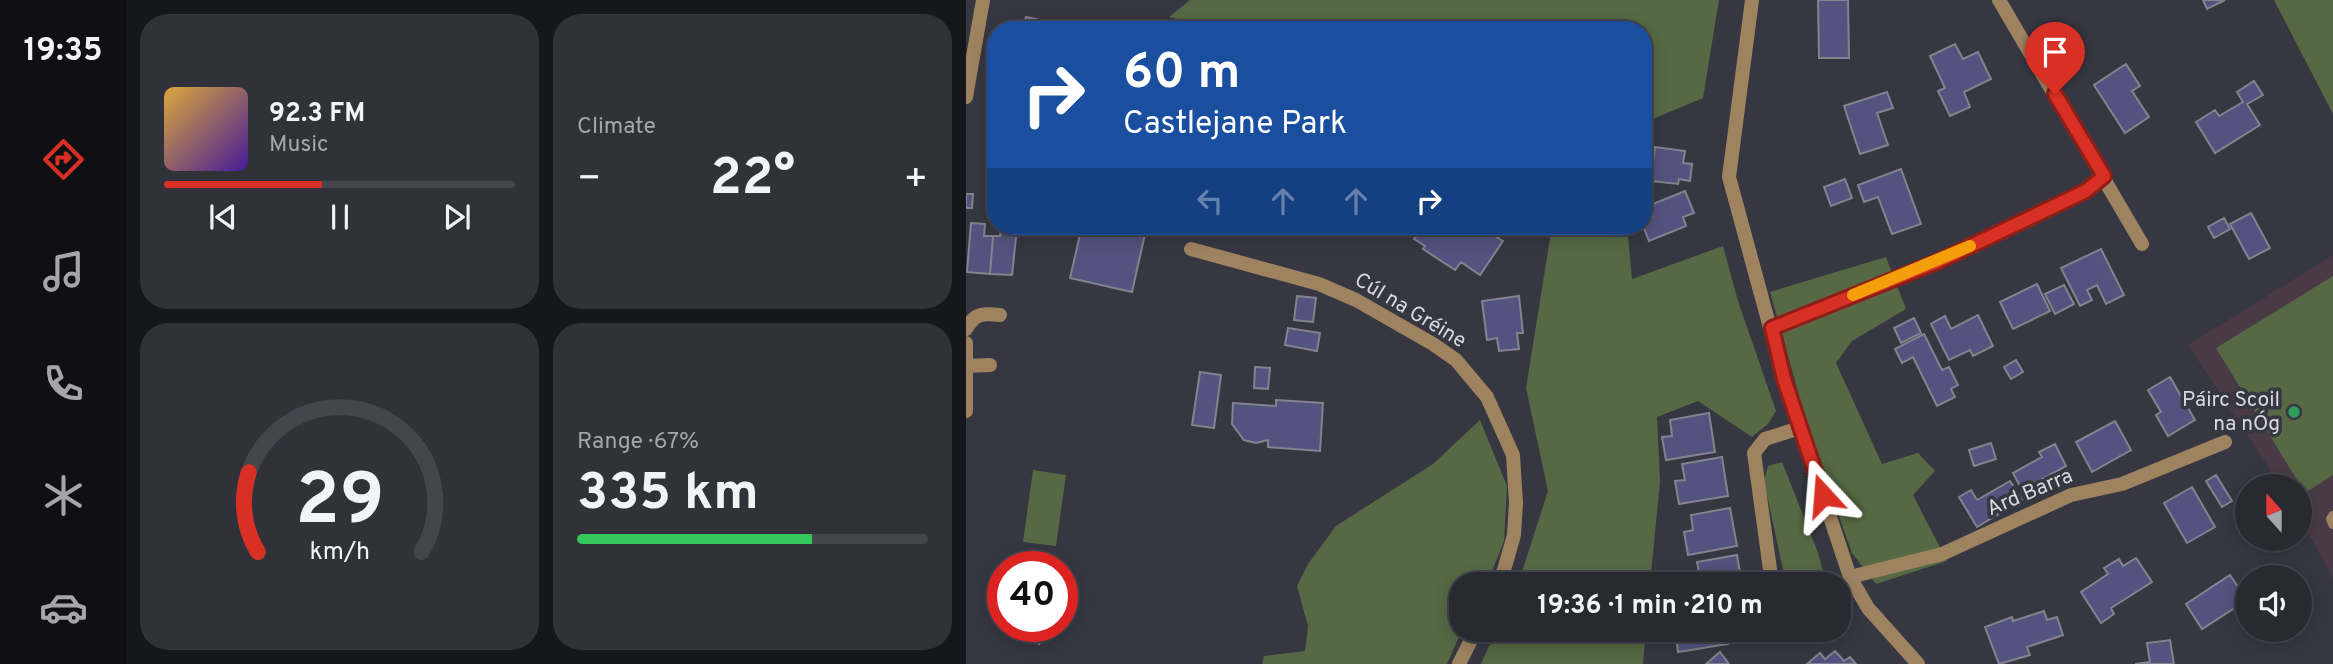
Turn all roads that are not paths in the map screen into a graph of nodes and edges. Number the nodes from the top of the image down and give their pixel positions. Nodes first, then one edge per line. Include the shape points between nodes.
1 (983, 0) edge
2 (1752, 0) edge
3 (1999, 0) edge
4 (966, 97) edge
5 (2104, 176) junction
6 (2143, 244) dead end
7 (1191, 249) dead end
8 (1000, 315) dead end
9 (1772, 328) junction
10 (966, 329) edge
11 (966, 342) edge
12 (990, 365) dead end
13 (966, 366) edge
14 (966, 411) edge
15 (1800, 428) junction
16 (2225, 442) dead end
17 (1503, 572) edge
18 (1771, 572) edge
19 (1848, 572) edge
20 (1851, 577) edge
21 (1851, 579) edge
22 (1470, 642) edge
23 (1459, 664) edge
24 (1918, 664) edge

1 - 4 street
2 - 9 street via 1729,177
3 - 5 street
5 - 6 street
5 - 9 street via 2086,191 1937,262
7 - 17 street, Cúl na Gréine via 1319,284 1356,300 1455,360 1487,397 1513,455 1514,535
8 - 10 street via 977,315
9 - 15 street
11 - 13 street
12 - 13 street
13 - 14 street
15 - 18 street via 1765,439 1754,453
15 - 19 street
16 - 20 street, Ard Barra via 2122,484 2071,495 1942,554
21 - 24 street via 1868,608
22 - 23 street

